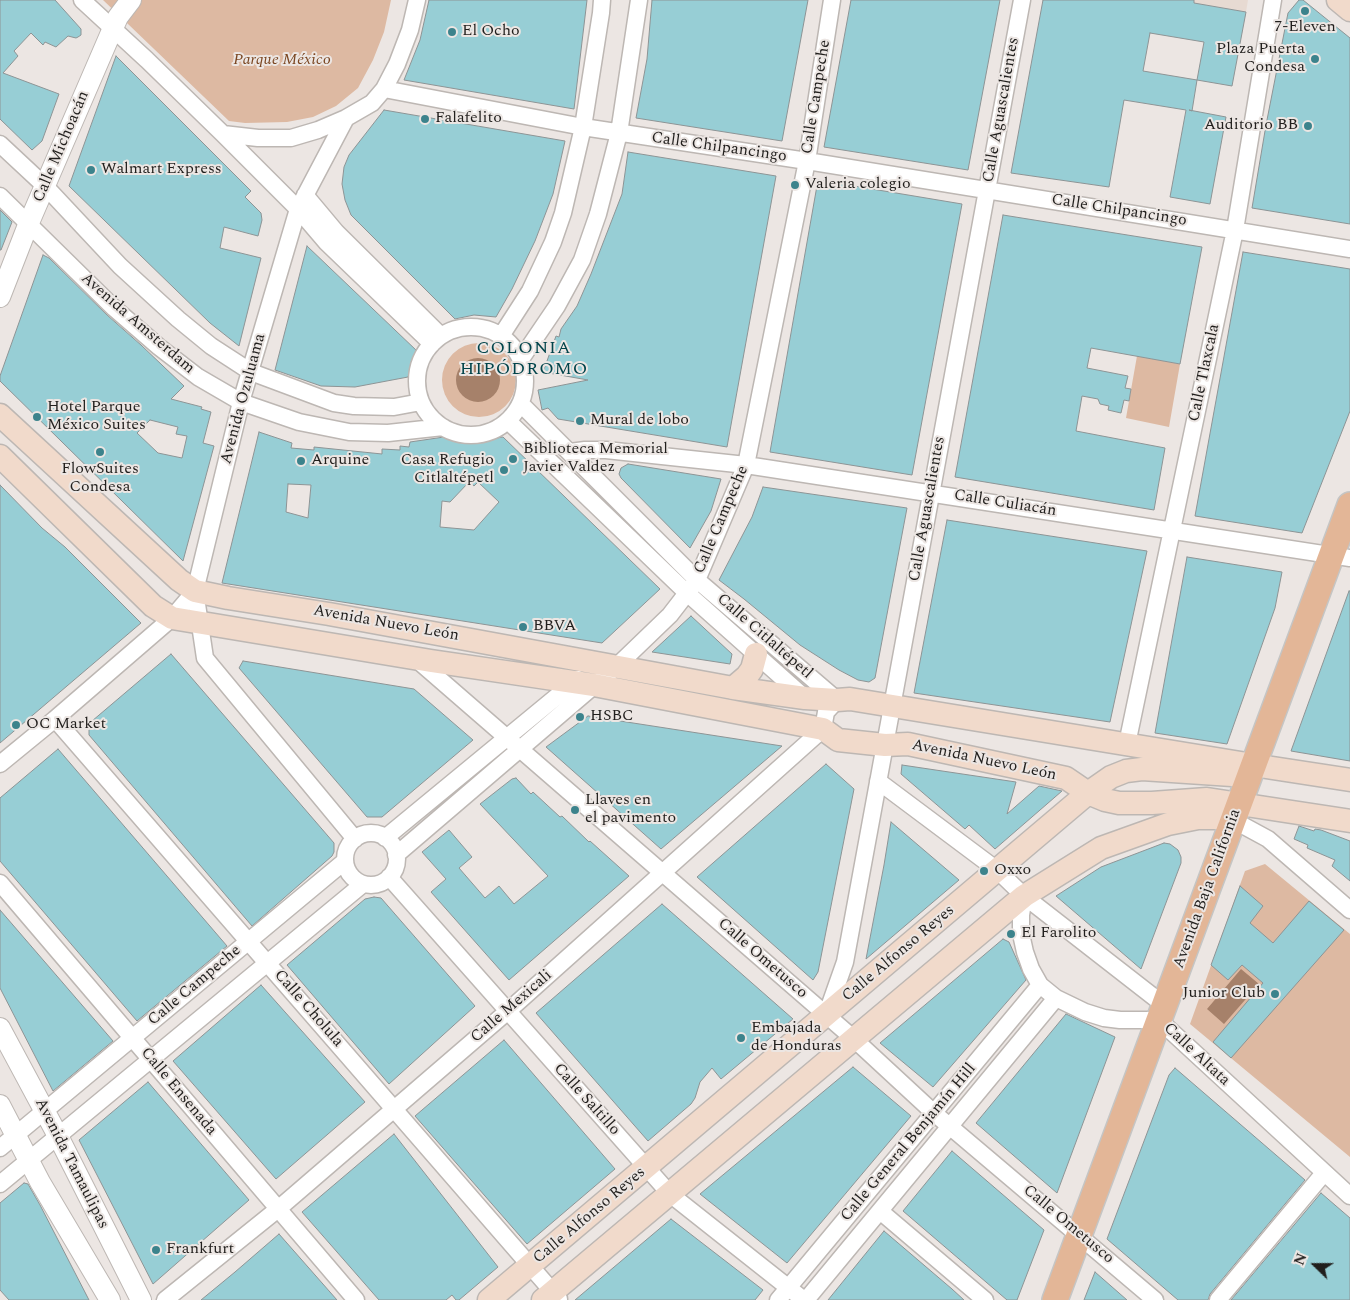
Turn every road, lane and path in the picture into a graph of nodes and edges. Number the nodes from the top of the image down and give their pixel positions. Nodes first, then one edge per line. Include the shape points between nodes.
1 (82, 0) edge
2 (131, 0) edge
3 (417, 0) edge
4 (602, 0) edge
5 (639, 0) edge
6 (832, 0) edge
7 (1022, 0) edge
8 (1273, 0) edge
9 (1338, 0) edge
10 (1350, 10) edge
11 (113, 28) junction
12 (384, 89) junction
13 (346, 118) junction
14 (583, 128) junction
15 (619, 133) junction
16 (223, 134) junction
17 (0, 144) edge
18 (807, 161) junction
19 (45, 186) junction
20 (987, 190) junction
21 (0, 196) edge
22 (301, 202) junction
23 (28, 224) junction
24 (1235, 230) junction
25 (1350, 249) edge
26 (0, 297) edge
27 (501, 336) junction
28 (437, 340) junction
29 (521, 358) junction
30 (251, 372) junction
31 (242, 402) junction
32 (421, 402) junction
33 (520, 404) junction
34 (0, 415) edge
35 (508, 421) junction
36 (443, 427) junction
37 (570, 452) junction
38 (0, 456) edge
39 (746, 465) junction
40 (931, 493) junction
41 (1350, 505) edge
42 (1172, 530) junction
43 (1341, 557) edge
44 (697, 580) junction
45 (196, 590) junction
46 (687, 593) junction
47 (172, 618) junction
48 (200, 623) junction
49 (756, 654) junction
50 (415, 658) junction
51 (608, 664) junction
52 (584, 683) junction
53 (733, 688) junction
54 (805, 698) junction
55 (837, 700) junction
56 (892, 705) junction
57 (55, 719) junction
58 (823, 730) junction
59 (507, 737) junction
60 (1127, 744) junction
61 (885, 745) junction
62 (520, 749) junction
63 (0, 764) edge
64 (1251, 771) junction
65 (1345, 779) edge
66 (878, 782) junction
67 (1088, 793) junction
68 (1236, 812) junction
69 (1350, 821) edge
70 (385, 838) junction
71 (355, 839) junction
72 (396, 855) junction
73 (345, 861) junction
74 (997, 870) junction
75 (663, 873) junction
76 (389, 877) junction
77 (0, 883) edge
78 (363, 884) junction
79 (1024, 896) junction
80 (1350, 910) edge
81 (249, 941) junction
82 (267, 963) junction
83 (1040, 985) junction
84 (1056, 998) junction
85 (508, 1011) junction
86 (1161, 1013) junction
87 (826, 1015) junction
88 (0, 1028) edge
89 (132, 1038) junction
90 (854, 1039) junction
91 (150, 1060) junction
92 (0, 1105) edge
93 (394, 1109) junction
94 (45, 1111) junction
95 (934, 1113) junction
96 (950, 1126) junction
97 (16, 1135) junction
98 (58, 1136) junction
99 (0, 1148) edge
100 (29, 1160) junction
101 (647, 1168) junction
102 (1324, 1173) junction
103 (0, 1184) edge
104 (670, 1194) junction
105 (1350, 1196) edge
106 (278, 1209) junction
107 (880, 1211) junction
108 (1080, 1234) junction
109 (530, 1265) junction
110 (783, 1294) edge
111 (552, 1297) edge
112 (110, 1300) edge
113 (141, 1300) edge
114 (165, 1300) edge
115 (356, 1300) edge
116 (489, 1300) edge
117 (805, 1300) edge
118 (985, 1300) edge
119 (1055, 1300) edge
120 (1155, 1300) edge
121 (1218, 1300) edge

1 - 11 street
2 - 11 street, Calle Michoacán
3 - 12 street via 410,30
4 - 14 street
5 - 15 street
6 - 18 street, Calle Campeche
7 - 20 street, Calle Aguascalientes
8 - 24 street, Calle Tlaxcala
9 - 10 main road
11 - 16 street
11 - 19 street, Calle Michoacán
12 - 13 street via 372,104
12 - 14 street, Calle Chilpancingo
13 - 16 street via 291,138
13 - 22 street, Avenida Ozuluama
14 - 15 street, Calle Chilpancingo
14 - 27 street via 553,242 530,290
15 - 18 street, Calle Chilpancingo
15 - 29 street via 582,260 557,306
16 - 22 street
17 - 19 street, Avenida Amsterdam
18 - 20 street, Calle Chilpancingo
18 - 39 street, Calle Campeche
19 - 23 street, Calle Michoacán
19 - 30 street, Avenida Amsterdam via 120,266 178,319
20 - 24 street, Calle Chilpancingo
20 - 40 street, Calle Aguascalientes
21 - 23 street, Avenida Amsterdam
22 - 28 street
22 - 30 street, Avenida Ozuluama
23 - 26 street, Calle Michoacán
23 - 31 street, Avenida Amsterdam via 159,347 198,377
24 - 25 street, Calle Chilpancingo
24 - 42 street, Calle Tlaxcala
27 - 28 street via 472,326 456,329
27 - 29 street via 511,343
28 - 32 street via 423,357 418,372
29 - 33 street via 525,389
30 - 31 street, Avenida Ozuluama
30 - 32 street, Avenida Amsterdam via 334,403 394,407
31 - 36 street, Avenida Amsterdam via 299,422 349,432 388,433
31 - 45 street, Avenida Ozuluama
32 - 36 street via 429,415
33 - 35 street
33 - 37 street, Calle Citlaltépetl
34 - 45 main road, Avenida Nuevo León via 179,580
35 - 36 street via 493,431 476,435 459,434
35 - 46 street, Calle Citlaltépetl
37 - 39 street, Calle Culiacán via 606,450
37 - 44 street, Calle Citlaltépetl
38 - 47 main road, Avenida Nuevo León via 153,606
39 - 40 street, Calle Culiacán
39 - 44 street, Calle Campeche
40 - 42 street, Calle Culiacán
40 - 56 street, Calle Aguascalientes
41 - 43 main road, Avenida Baja California
42 - 43 street, Calle Culiacán
42 - 60 street, Calle Tlaxcala
43 - 64 main road, Avenida Baja California
44 - 46 street, Calle Campeche
44 - 55 street, Calle Citlaltépetl
45 - 47 street
45 - 48 street
45 - 51 main road, Avenida Nuevo León
46 - 49 street, Calle Citlaltépetl
46 - 51 street, Calle Campeche via 670,614
47 - 48 main road, Avenida Nuevo León
47 - 57 street
48 - 50 main road, Avenida Nuevo León
48 - 71 street via 205,658
49 - 53 main road via 752,669
49 - 54 street, Calle Citlaltépetl
50 - 52 main road, Avenida Nuevo León
50 - 59 street, Calle Ometusco
51 - 52 street, Calle Campeche
51 - 53 main road, Avenida Nuevo León
52 - 58 main road, Avenida Nuevo León
52 - 59 street, Calle Campeche
52 - 62 street, Calle Campeche
53 - 54 main road, Avenida Nuevo León
54 - 55 main road, Avenida Nuevo León
54 - 58 street via 820,714
55 - 56 main road, Avenida Nuevo León via 850,698
55 - 58 street via 826,712
56 - 60 main road, Avenida Nuevo León
56 - 61 street, Calle Aguascalientes
57 - 63 street
57 - 81 street, Calle Cholula
58 - 61 main road, Avenida Nuevo León via 838,740
58 - 75 street, Calle Mexicali
59 - 62 street, Calle Ometusco
59 - 70 street, Calle Campeche
60 - 64 main road, Avenida Nuevo León
61 - 66 street, Calle Aguascalientes
61 - 67 main road, Avenida Nuevo León via 908,744 1066,778
62 - 72 street, Calle Campeche
62 - 75 street, Calle Ometusco
64 - 65 main road, Avenida Nuevo León
64 - 67 main road, Calle Alfonso Reyes via 1126,771
64 - 68 main road, Avenida Baja California
66 - 74 street
66 - 87 street, Calle Aguascalientes via 845,962
67 - 68 main road, Avenida Nuevo León via 1119,803 1207,799
67 - 74 main road, Calle Alfonso Reyes
68 - 69 main road, Avenida Nuevo León
68 - 79 main road via 1219,818 1168,824 1101,848
68 - 80 street
68 - 86 main road, Avenida Baja California
70 - 71 street via 370,834
70 - 72 street
71 - 73 street via 349,845
72 - 76 street
73 - 78 street via 350,876
73 - 81 street, Calle Campeche
74 - 79 street
74 - 87 main road, Calle Alfonso Reyes
75 - 85 street, Calle Mexicali
75 - 87 street, Calle Ometusco
76 - 78 street via 377,884
76 - 85 street, Calle Saltillo
77 - 89 street, Calle Ensenada
78 - 82 street, Calle Campeche
79 - 83 street, Calle Altata via 1021,934 1031,969
79 - 86 street, Calle Altata
79 - 90 main road
81 - 82 street, Calle Cholula
81 - 89 street, Calle Campeche
82 - 91 street, Calle Campeche
82 - 93 street, Calle Cholula
83 - 84 street, Calle Altata
83 - 95 street, Calle General Benjamín Hill
84 - 86 street, Calle Altata via 1071,1007 1104,1018
84 - 96 street, Calle General Benjamín Hill
85 - 93 street, Calle Mexicali
85 - 101 street, Calle Saltillo
86 - 102 street, Calle Altata
86 - 108 main road, Avenida Baja California
87 - 90 street, Calle Ometusco
87 - 101 main road, Calle Alfonso Reyes
88 - 94 street, Avenida Tamaulipas
89 - 91 street, Calle Ensenada
89 - 94 street, Calle Campeche
90 - 95 street, Calle Ometusco
90 - 104 main road
91 - 98 street, Calle Campeche
91 - 106 street, Calle Ensenada
92 - 97 street, Avenida Tamaulipas
93 - 106 street, Calle Mexicali
93 - 109 street, Calle Cholula
94 - 97 street, Calle Campeche
94 - 98 street, Avenida Tamaulipas
95 - 96 street, Calle Ometusco
95 - 110 street, Calle General Benjamín Hill
96 - 107 street, Calle General Benjamín Hill
96 - 108 street, Calle Ometusco
97 - 99 street, Calle Campeche
97 - 100 street, Avenida Tamaulipas
98 - 100 street, Calle Campeche
98 - 113 street, Avenida Tamaulipas
100 - 103 street, Calle Campeche
100 - 112 street, Avenida Tamaulipas
101 - 104 street, Calle Saltillo
101 - 109 main road, Calle Alfonso Reyes
102 - 105 street, Calle Altata
102 - 121 street
104 - 110 street, Calle Saltillo
104 - 111 main road
106 - 114 street, Calle Mexicali
106 - 115 street, Calle Ensenada
107 - 117 street, Calle General Benjamín Hill
107 - 118 street
108 - 119 main road, Avenida Baja California
108 - 120 street, Calle Ometusco
109 - 111 street, Calle Cholula
109 - 116 main road, Calle Alfonso Reyes
110 - 117 street, Calle Saltillo

